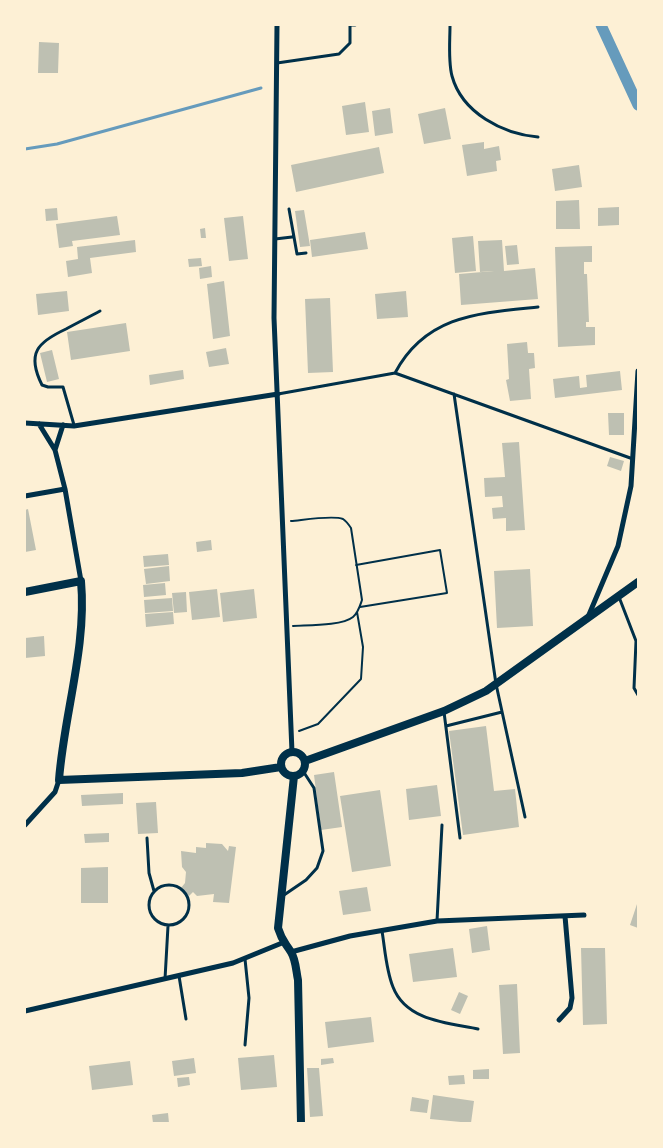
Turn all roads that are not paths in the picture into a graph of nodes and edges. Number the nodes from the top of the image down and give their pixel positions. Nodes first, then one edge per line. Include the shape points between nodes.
1 (277, 25) edge
2 (350, 25) edge
3 (356, 25) edge
4 (450, 25) edge
5 (276, 63) junction
6 (538, 137) dead end
7 (289, 209) dead end
8 (292, 237) junction
9 (274, 239) junction
10 (306, 253) dead end
11 (538, 307) dead end
12 (100, 310) dead end
13 (638, 371) edge
14 (395, 373) junction
15 (278, 394) junction
16 (454, 394) junction
17 (25, 423) edge
18 (39, 424) junction
19 (63, 425) junction
20 (74, 426) junction
21 (55, 450) junction
22 (632, 459) junction
23 (631, 486) junction
24 (638, 487) edge
25 (65, 489) junction
26 (25, 496) edge
27 (81, 580) junction
28 (638, 582) edge
29 (25, 592) edge
30 (618, 596) junction
31 (588, 618) junction
32 (496, 684) junction
33 (638, 695) edge
34 (444, 712) junction
35 (502, 712) junction
36 (446, 726) junction
37 (292, 752) junction
38 (305, 761) junction
39 (281, 767) junction
40 (303, 771) junction
41 (294, 776) junction
42 (60, 780) junction
43 (525, 817) dead end
44 (25, 825) edge
45 (442, 825) dead end
46 (147, 838) dead end
47 (460, 838) dead end
48 (154, 891) junction
49 (281, 896) junction
50 (584, 915) dead end
51 (565, 916) junction
52 (437, 921) junction
53 (168, 926) junction
54 (382, 931) junction
55 (282, 943) junction
56 (291, 952) junction
57 (245, 959) junction
58 (179, 975) junction
59 (165, 978) junction
60 (25, 1011) edge
61 (186, 1019) dead end
62 (559, 1020) dead end
63 (478, 1029) dead end
64 (245, 1045) dead end
65 (301, 1123) edge

1 - 5 street
2 - 3 lane
2 - 5 lane via 350,43 339,54
4 - 6 lane via 451,75 466,101 481,116 506,132
5 - 9 street
7 - 8 lane
8 - 9 lane
8 - 10 lane via 297,254
9 - 15 street
11 - 14 lane via 455,319 430,333 406,354
12 - 20 lane via 50,336 36,351 35,364 42,385 63,387
13 - 22 street
14 - 15 lane
14 - 16 lane
15 - 20 street
15 - 37 street
16 - 22 lane
16 - 32 lane
17 - 18 street
18 - 19 street
18 - 21 street
19 - 20 street
19 - 21 street
21 - 25 street
22 - 23 street
23 - 24 street
23 - 31 street via 618,546
25 - 26 street
25 - 27 street
27 - 29 street
27 - 42 street via 82,623 66,717
28 - 30 street
30 - 31 street
30 - 33 lane via 636,641 634,688
31 - 32 street
32 - 34 street
32 - 35 lane
34 - 36 lane
34 - 38 street
35 - 36 lane
35 - 43 lane
36 - 47 lane
37 - 38 street via 302,755
37 - 39 street via 283,757
38 - 40 street
39 - 41 street via 287,775
39 - 42 street via 242,773
40 - 41 street
40 - 49 lane via 314,788 323,851 317,868 306,880
41 - 49 street
42 - 44 street via 55,792
45 - 52 lane
46 - 48 lane via 149,873
48 - 53 lane via 150,901 151,914 155,920
48 - 53 lane via 160,886 174,885 188,900 187,918
49 - 55 street via 278,928
50 - 51 street
51 - 52 street
51 - 62 street via 572,998 570,1008
52 - 54 street
53 - 59 lane
54 - 56 street
54 - 63 lane via 393,987 402,1002 414,1013 428,1018
55 - 56 street
55 - 57 street
56 - 65 street via 298,980
57 - 58 street
57 - 64 lane via 249,998
58 - 59 street
58 - 61 lane
59 - 60 street

